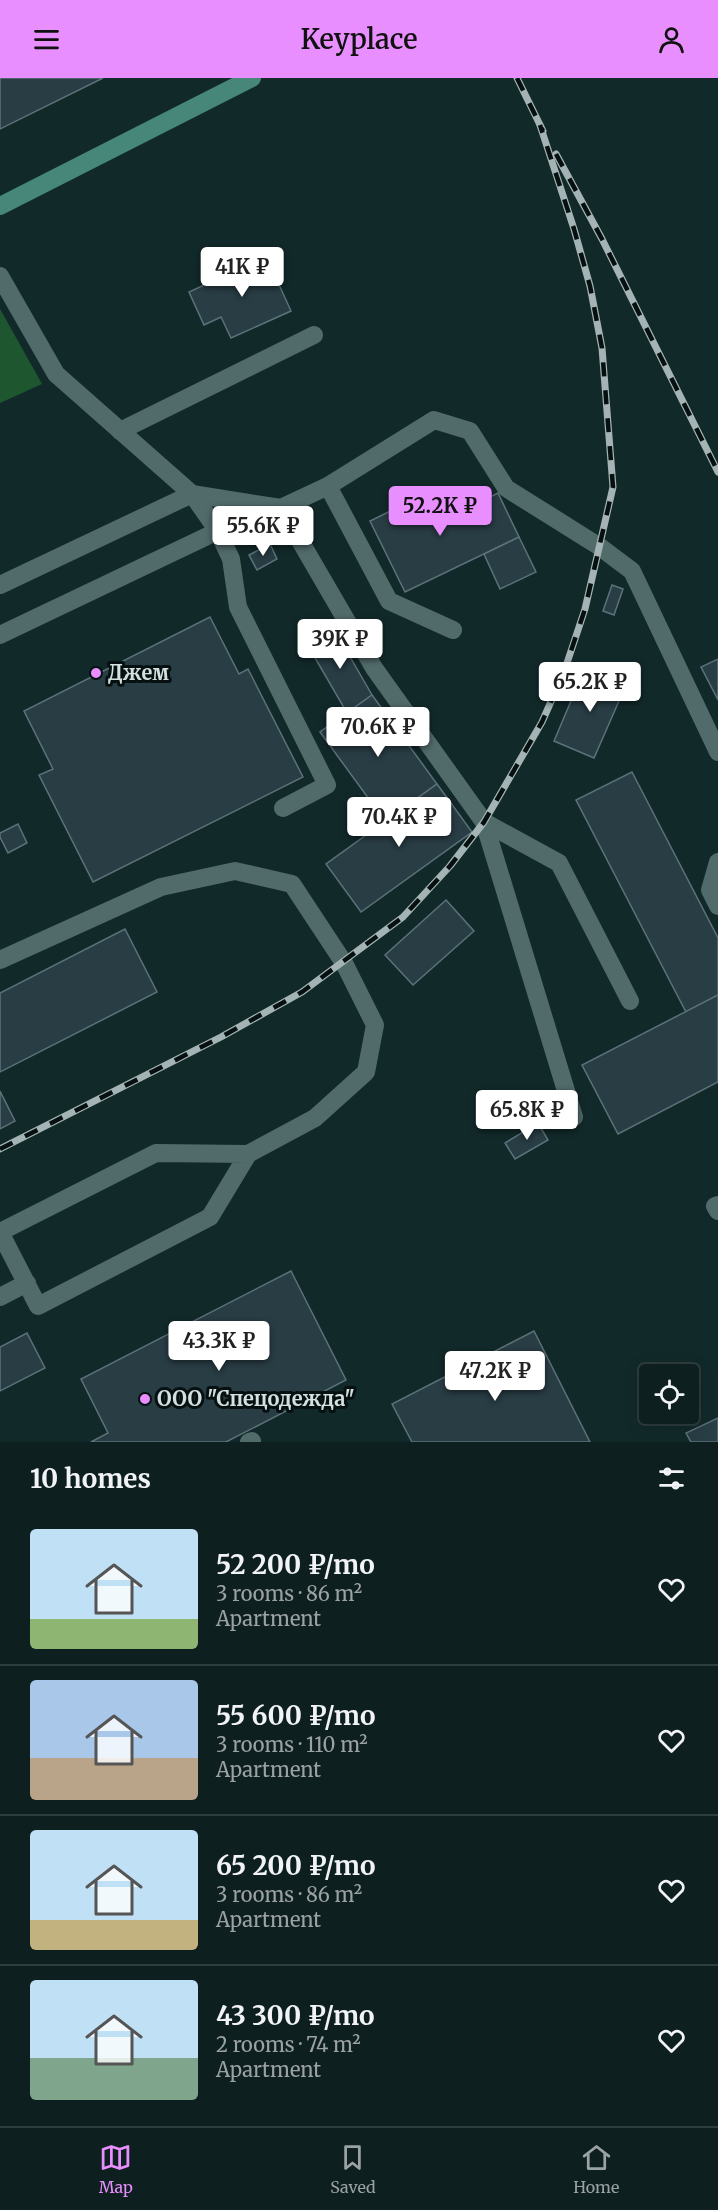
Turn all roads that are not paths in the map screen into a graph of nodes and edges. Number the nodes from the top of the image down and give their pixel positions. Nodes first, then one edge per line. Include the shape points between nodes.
1 (252, 78) edge
2 (0, 206) edge
3 (0, 276) edge
4 (314, 336) dead end
5 (120, 431) junction
6 (328, 486) junction
7 (192, 494) junction
8 (281, 508) junction
9 (218, 531) junction
10 (0, 585) edge
11 (453, 630) dead end
12 (0, 635) edge
13 (718, 752) edge
14 (283, 808) dead end
15 (484, 822) junction
16 (718, 862) edge
17 (718, 906) edge
18 (0, 960) edge
19 (630, 1001) dead end
20 (574, 1117) dead end
21 (248, 1154) junction
22 (718, 1205) edge
23 (718, 1211) edge
24 (27, 1283) junction
25 (0, 1298) edge

1 - 2 main road
3 - 5 lane via 56,374
4 - 5 lane
5 - 7 lane
6 - 8 lane
6 - 11 lane via 389,602
6 - 13 lane via 434,420 470,431 506,488 632,571
7 - 8 lane
7 - 9 lane
7 - 10 lane
8 - 15 lane via 374,668
9 - 12 lane
9 - 14 lane via 231,559 238,608 327,785
15 - 19 lane via 559,863
15 - 20 lane
16 - 17 lane via 710,890
18 - 21 lane via 161,887 235,871 292,884 344,963 375,1024 366,1072 315,1118
21 - 24 lane via 210,1217 38,1306
21 - 24 lane via 156,1153 0,1232
22 - 23 lane
24 - 25 lane

